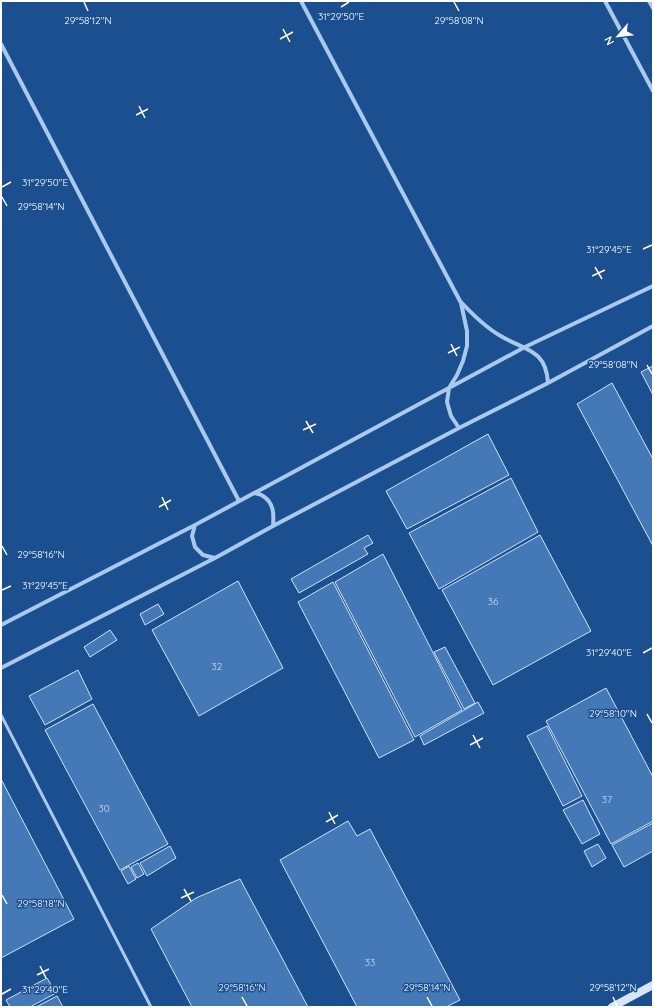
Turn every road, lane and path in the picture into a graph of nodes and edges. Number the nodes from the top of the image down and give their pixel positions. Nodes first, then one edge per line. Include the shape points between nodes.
1 (301, 1) edge
2 (605, 1) edge
3 (649, 1) edge
4 (653, 8) edge
5 (1, 44) edge
6 (653, 92) edge
7 (653, 286) edge
8 (460, 300) junction
9 (653, 326) edge
10 (525, 347) junction
11 (548, 383) junction
12 (449, 388) junction
13 (459, 428) junction
14 (254, 493) junction
15 (239, 501) junction
16 (195, 524) junction
17 (273, 526) junction
18 (215, 558) junction
19 (1, 624) edge
20 (1, 668) edge
21 (1, 715) edge
22 (653, 985) edge
23 (151, 1007) edge
24 (612, 1007) edge

1 - 8 street
2 - 6 street
3 - 4 street
5 - 15 street
7 - 10 street
8 - 10 street via 489,328
8 - 12 street via 467,331 467,346 463,361
9 - 11 street
10 - 11 street via 539,358 547,374
10 - 12 street
11 - 13 street
12 - 13 street via 447,402 450,416
12 - 14 street
13 - 17 street
14 - 15 street
14 - 17 street via 263,495 271,504 274,514
15 - 16 street
16 - 18 street via 192,536 195,547 204,555
16 - 19 street
17 - 18 street
18 - 20 street
21 - 23 lane
22 - 24 street

